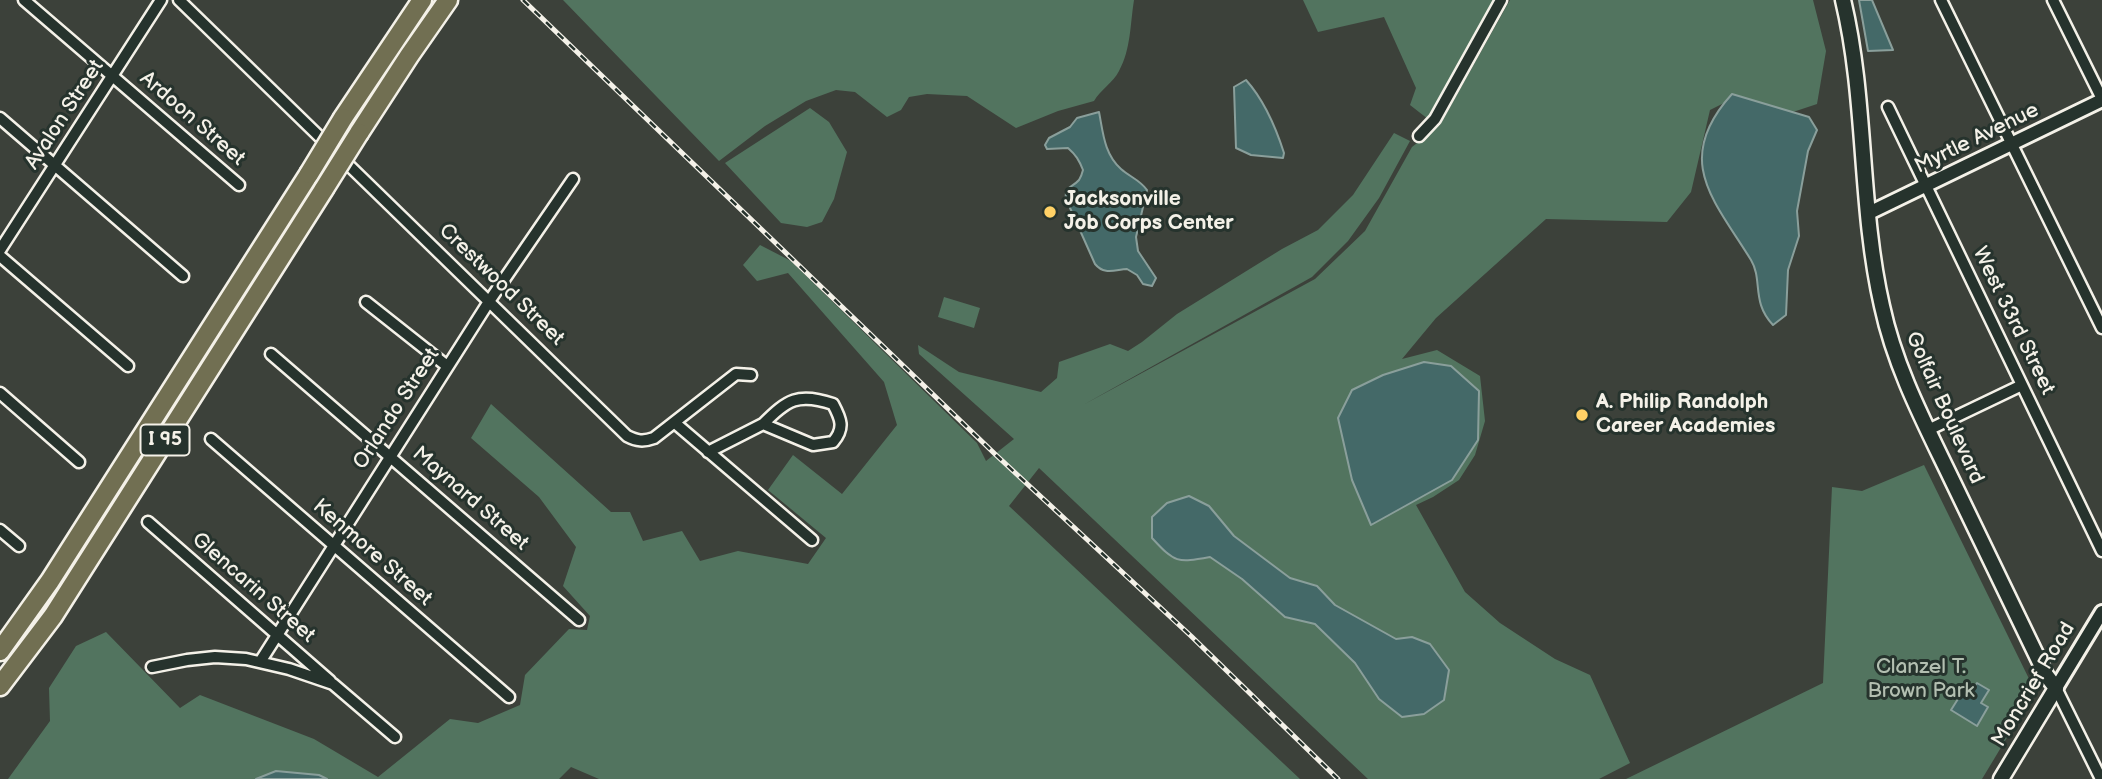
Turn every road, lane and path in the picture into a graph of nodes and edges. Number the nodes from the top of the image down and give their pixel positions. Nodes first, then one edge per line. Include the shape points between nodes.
1 (24, 0) edge
2 (161, 0) edge
3 (179, 0) edge
4 (422, 0) edge
5 (449, 0) edge
6 (1501, 0) edge
7 (1843, 0) edge
8 (1941, 0) edge
9 (2053, 0) edge
10 (113, 77) junction
11 (2102, 100) edge
12 (1888, 107) dead end
13 (0, 118) edge
14 (1419, 136) dead end
15 (2012, 144) junction
16 (55, 165) junction
17 (573, 179) dead end
18 (239, 185) dead end
19 (1926, 185) junction
20 (1869, 213) junction
21 (0, 250) edge
22 (0, 256) edge
23 (183, 276) dead end
24 (489, 300) junction
25 (366, 302) dead end
26 (2102, 328) edge
27 (271, 354) dead end
28 (128, 366) dead end
29 (447, 366) junction
30 (751, 376) dead end
31 (2022, 385) junction
32 (0, 393) edge
33 (675, 423) junction
34 (763, 424) junction
35 (1928, 430) junction
36 (211, 439) dead end
37 (708, 452) junction
38 (390, 455) junction
39 (79, 462) dead end
40 (148, 522) dead end
41 (0, 530) edge
42 (812, 540) dead end
43 (19, 545) dead end
44 (334, 546) junction
45 (2102, 551) edge
46 (2102, 612) edge
47 (579, 620) dead end
48 (277, 634) junction
49 (0, 651) edge
50 (260, 662) junction
51 (152, 667) dead end
52 (333, 684) junction
53 (0, 686) edge
54 (2056, 688) junction
55 (509, 697) dead end
56 (395, 737) dead end
57 (2001, 779) edge
58 (2101, 779) edge

1 - 10 street, Ardoon Street
2 - 10 street, Avalon Street
3 - 24 street, Crestwood Street
4 - 49 highway, I 95, bridge via 50,581
5 - 53 highway, I 95, bridge via 409,55 53,616
6 - 14 street via 1435,119
7 - 20 main road, Golfair Boulevard
8 - 15 street
9 - 11 street
10 - 16 street, Avalon Street
10 - 18 street, Ardoon Street
11 - 15 street, Myrtle Avenue
12 - 19 street, West 33rd Street
13 - 16 street
15 - 19 street, Myrtle Avenue
15 - 26 street
16 - 21 street, Avalon Street
16 - 23 street
17 - 24 street, Orlando Street
19 - 20 street, Myrtle Avenue
19 - 31 street, West 33rd Street
20 - 35 main road, Golfair Boulevard via 1889,334
22 - 28 street
24 - 29 street, Orlando Street
24 - 33 street, Crestwood Street via 627,436 645,441
25 - 29 street
27 - 38 street, Maynard Street
29 - 38 street, Orlando Street
30 - 33 street, Crestwood Street via 736,374
31 - 35 street
31 - 45 street, West 33rd Street
32 - 39 street
33 - 37 street
34 - 34 street via 790,401 813,397 833,404 842,426 833,442 813,445
34 - 37 street
35 - 54 main road, Golfair Boulevard
36 - 44 street, Kenmore Street
37 - 42 street
38 - 44 street, Orlando Street
38 - 47 street, Maynard Street
40 - 48 street, Glencarin Street
41 - 43 street
44 - 48 street, Orlando Street
44 - 55 street, Kenmore Street
46 - 54 street, Moncrief Road
48 - 50 street, Orlando Street
48 - 52 street, Glencarin Street
50 - 51 street via 201,658
50 - 52 street
52 - 56 street, Glencarin Street
54 - 57 main road, Moncrief Road
54 - 58 street

